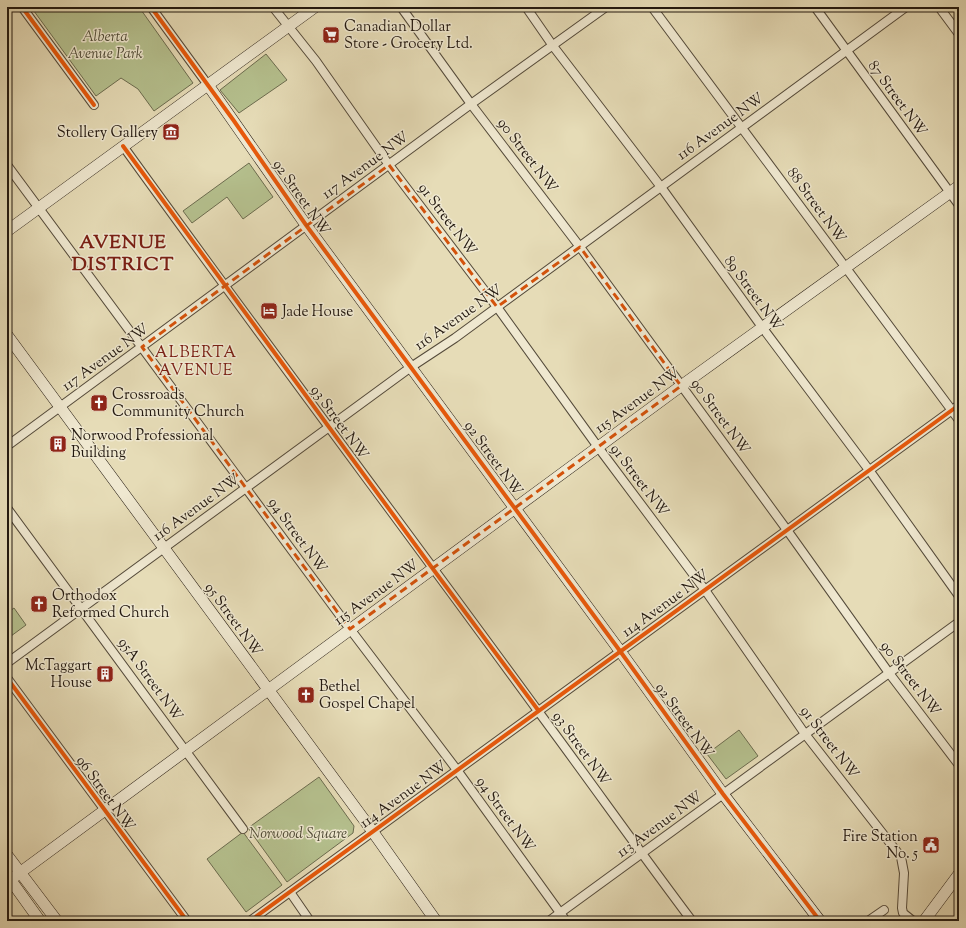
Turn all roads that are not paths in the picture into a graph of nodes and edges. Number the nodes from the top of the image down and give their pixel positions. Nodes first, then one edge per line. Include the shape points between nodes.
1 (22, 7) edge
2 (151, 7) edge
3 (273, 7) edge
4 (315, 7) edge
5 (401, 7) edge
6 (526, 7) edge
7 (606, 7) edge
8 (652, 7) edge
9 (815, 7) edge
10 (906, 7) edge
11 (939, 7) edge
12 (288, 26) junction
13 (959, 34) edge
14 (553, 46) junction
15 (847, 51) junction
16 (208, 85) junction
17 (471, 104) junction
18 (94, 105) dead end
19 (743, 128) junction
20 (124, 146) junction
21 (7, 165) edge
22 (388, 165) junction
23 (661, 187) junction
24 (955, 189) edge
25 (959, 205) edge
26 (39, 208) junction
27 (306, 225) junction
28 (7, 231) edge
29 (580, 247) junction
30 (846, 267) junction
31 (225, 286) junction
32 (497, 307) junction
33 (762, 327) junction
34 (7, 335) edge
35 (142, 347) junction
36 (411, 367) junction
37 (681, 386) junction
38 (959, 405) edge
39 (60, 407) junction
40 (952, 410) junction
41 (959, 420) edge
42 (329, 427) junction
43 (7, 446) edge
44 (598, 447) junction
45 (869, 470) junction
46 (246, 488) junction
47 (7, 508) edge
48 (515, 508) junction
49 (787, 530) junction
50 (164, 548) junction
51 (433, 569) junction
52 (705, 590) junction
53 (959, 596) edge
54 (81, 609) junction
55 (959, 622) edge
56 (350, 629) junction
57 (620, 651) junction
58 (7, 664) edge
59 (889, 673) junction
60 (7, 678) edge
61 (268, 690) junction
62 (538, 710) junction
63 (805, 734) junction
64 (186, 750) junction
65 (959, 765) edge
66 (457, 770) junction
67 (723, 794) junction
68 (104, 811) junction
69 (243, 829) dead end
70 (372, 832) junction
71 (641, 854) junction
72 (7, 855) edge
73 (20, 873) junction
74 (959, 874) edge
75 (8, 879) edge
76 (290, 892) junction
77 (884, 910) dead end
78 (560, 913) junction
79 (40, 921) edge
80 (57, 921) edge
81 (186, 921) edge
82 (250, 921) edge
83 (310, 921) edge
84 (436, 921) edge
85 (549, 921) edge
86 (566, 921) edge
87 (692, 921) edge
88 (820, 921) edge
89 (868, 921) edge
90 (913, 921) edge
91 (924, 921) edge

1 - 18 street
2 - 16 street, 92 Street NW
3 - 12 street, 91 Street NW
4 - 12 street
5 - 17 street, 90 Street NW
6 - 14 street, 89 Street NW
7 - 14 street, 117 Avenue NW
8 - 19 street, 88 Street NW
9 - 15 street, 87 Street NW
10 - 15 street, 116 Avenue NW
11 - 13 street
12 - 16 street
12 - 22 street, 91 Street NW via 316,61
14 - 17 street, 117 Avenue NW
14 - 23 street, 89 Street NW
15 - 19 street, 116 Avenue NW
15 - 24 street, 87 Street NW
16 - 20 street
16 - 27 street, 92 Street NW
17 - 22 street, 117 Avenue NW
17 - 29 street, 90 Street NW
19 - 23 street, 116 Avenue NW
19 - 30 street, 88 Street NW
20 - 26 street
20 - 31 street, 93 Street NW
21 - 26 street, 94 Street NW
22 - 27 street, 117 Avenue NW
22 - 32 street, 91 Street NW
23 - 29 street, 116 Avenue NW
23 - 33 street, 89 Street NW
24 - 25 street, 87 Street NW
24 - 30 street, 115 Avenue NW
26 - 28 street
26 - 35 street, 94 Street NW
27 - 31 street, 117 Avenue NW
27 - 36 street, 92 Street NW
29 - 32 street, 116 Avenue NW
29 - 37 street, 90 Street NW
30 - 33 street, 115 Avenue NW
30 - 40 street, 88 Street NW
31 - 35 street, 117 Avenue NW
31 - 42 street, 93 Street NW
32 - 36 street, 116 Avenue NW
32 - 44 street, 91 Street NW
33 - 37 street, 115 Avenue NW
33 - 45 street, 89 Street NW
34 - 39 street, 95 Street NW
35 - 39 street, 117 Avenue NW
35 - 46 street, 94 Street NW
36 - 42 street, 116 Avenue NW
36 - 48 street, 92 Street NW
37 - 44 street, 115 Avenue NW
37 - 49 street, 90 Street NW
38 - 40 street, 114 Avenue NW
39 - 43 street, 117 Avenue NW
39 - 50 street, 95 Street NW
40 - 41 street, 88 Street NW
40 - 45 street, 114 Avenue NW
42 - 46 street, 116 Avenue NW
42 - 51 street, 93 Street NW
44 - 48 street, 115 Avenue NW
44 - 52 street, 91 Street NW
45 - 49 street, 114 Avenue NW
45 - 53 street, 89 Street NW
46 - 50 street, 116 Avenue NW
46 - 56 street, 94 Street NW
47 - 54 street, 95A Street NW
48 - 51 street, 115 Avenue NW
48 - 57 street, 92 Street NW
49 - 52 street, 114 Avenue NW
49 - 59 street, 90 Street NW
50 - 54 street, 116 Avenue NW
50 - 61 street, 95 Street NW
51 - 56 street, 115 Avenue NW
51 - 62 street, 93 Street NW
52 - 57 street, 114 Avenue NW
52 - 63 street, 91 Street NW
54 - 58 street, 116 Avenue NW
54 - 64 street, 95A Street NW
55 - 59 street, 113 Avenue NW
56 - 61 street, 115 Avenue NW
56 - 66 street, 94 Street NW
57 - 62 street, 114 Avenue NW
57 - 67 street, 92 Street NW
59 - 63 street, 113 Avenue NW
59 - 65 street, 90 Street NW
60 - 68 street, 96 Street NW
61 - 64 street, 115 Avenue NW
61 - 70 street, 95 Street NW
62 - 66 street, 114 Avenue NW
62 - 71 street, 93 Street NW
63 - 67 street, 113 Avenue NW
63 - 90 street, 91 Street NW via 901,857 904,873 902,908 903,913
64 - 68 street, 115 Avenue NW
64 - 69 street, 95A Street NW
66 - 70 street, 114 Avenue NW
66 - 78 street, 94 Street NW
67 - 71 street, 113 Avenue NW
67 - 88 street, 92 Street NW
68 - 73 street, 115 Avenue NW
68 - 81 street, 96 Street NW
70 - 76 street, 114 Avenue NW
70 - 84 street, 95 Street NW
71 - 78 street, 113 Avenue NW
71 - 87 street, 93 Street NW
72 - 73 street
73 - 75 street, 115 Avenue NW
73 - 80 street
74 - 91 street
75 - 79 street
76 - 82 street, 114 Avenue NW
76 - 83 street
77 - 89 street
78 - 85 street, 113 Avenue NW
78 - 86 street, 94 Street NW

